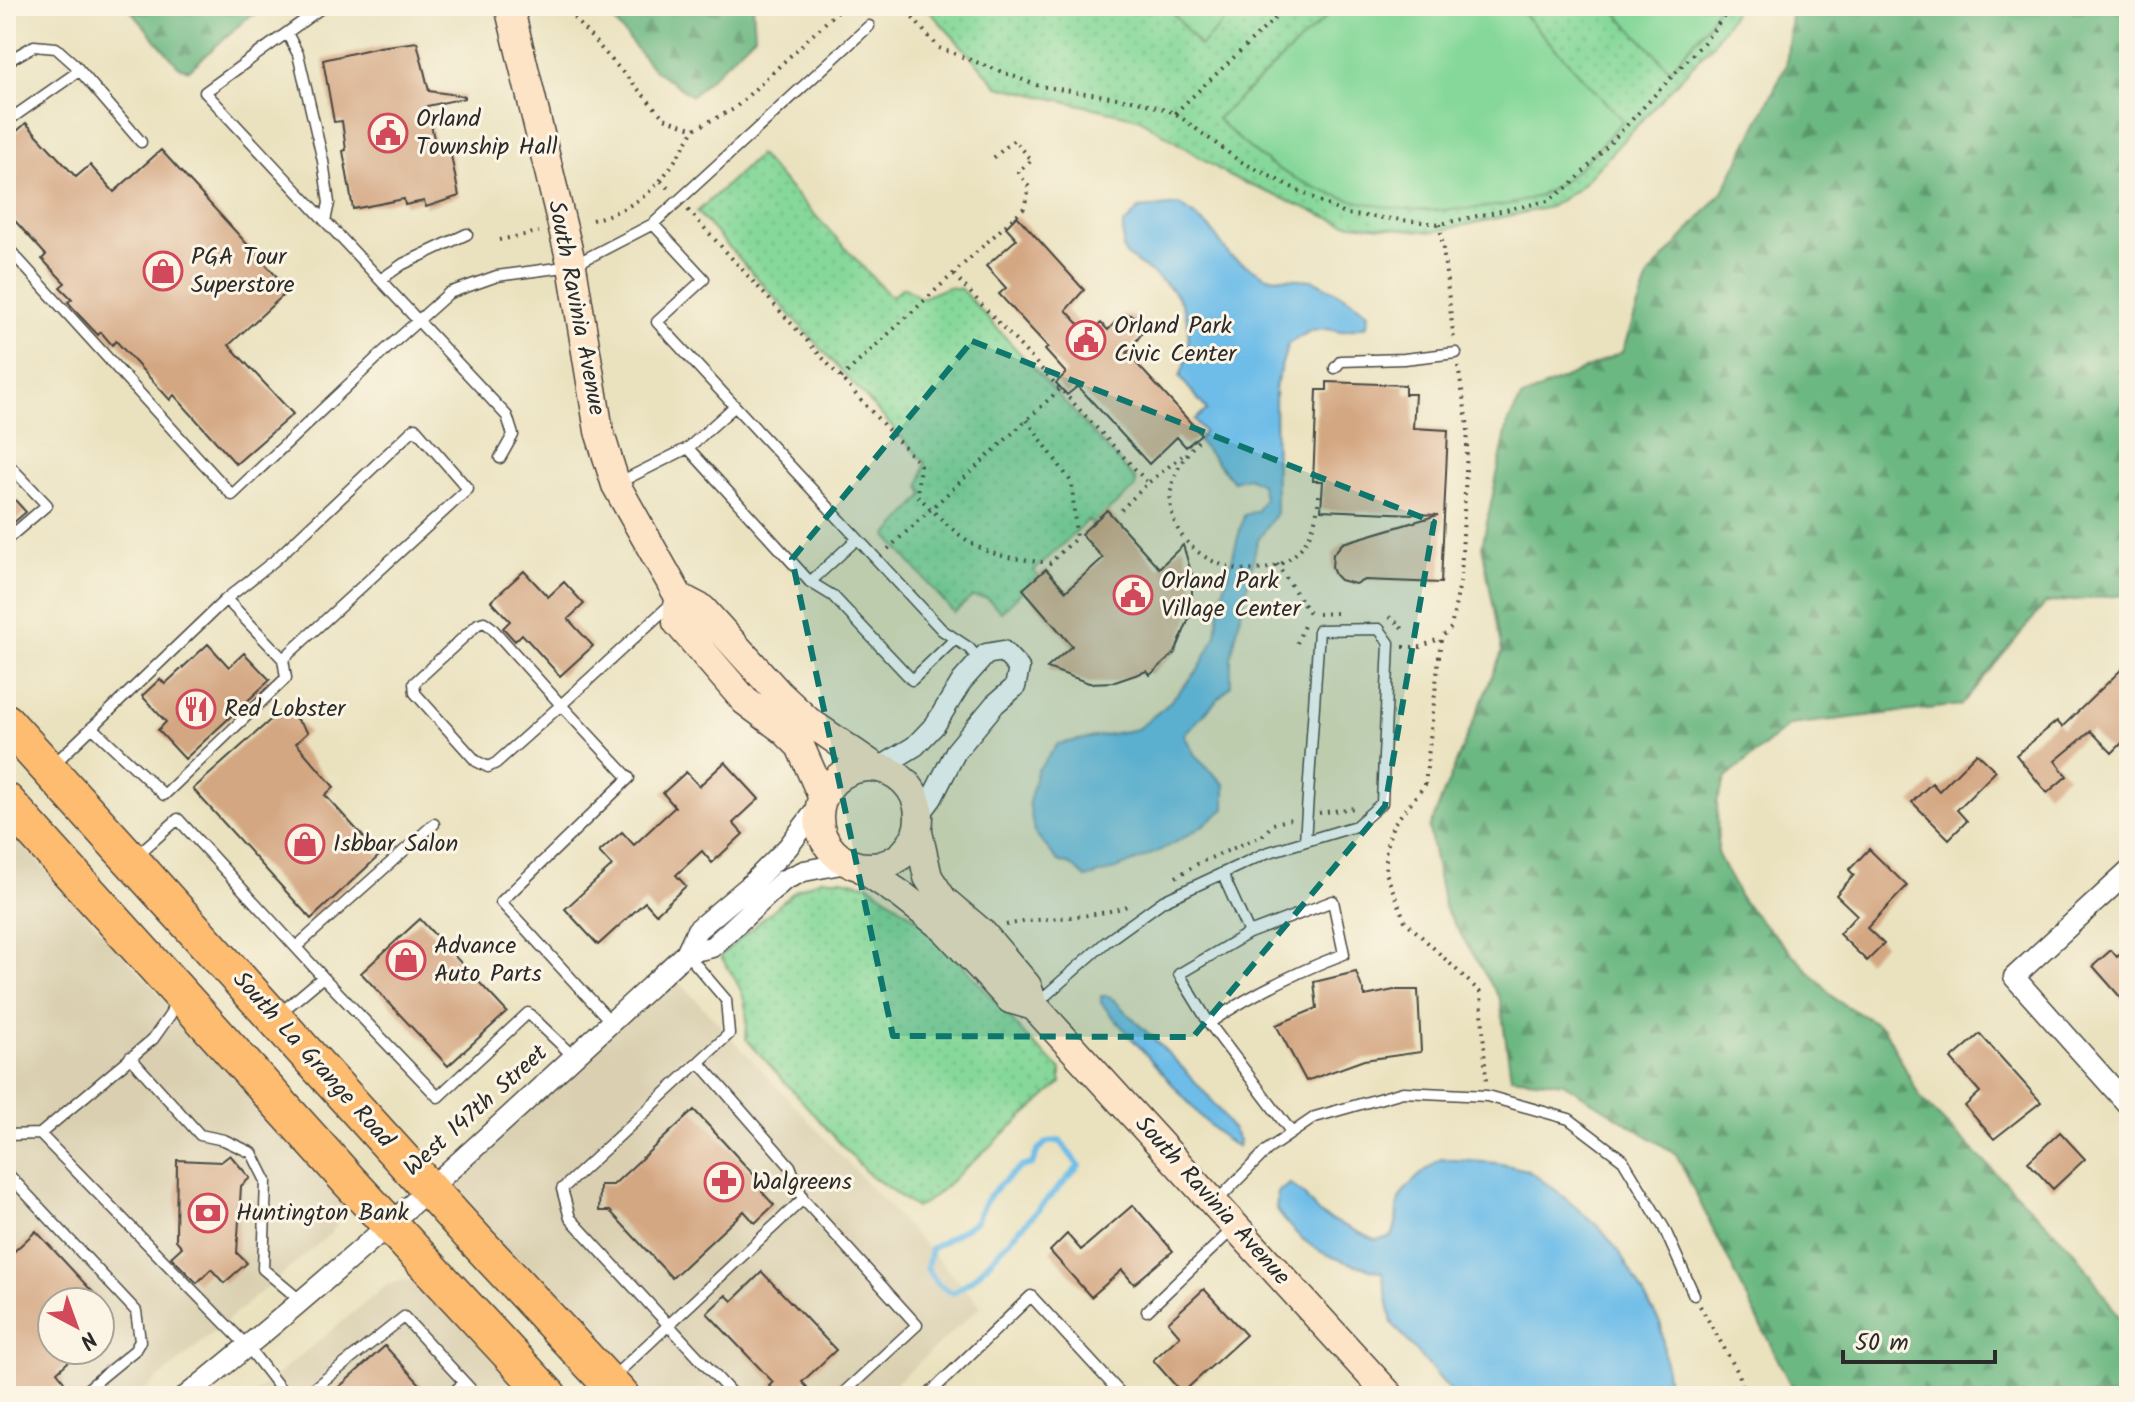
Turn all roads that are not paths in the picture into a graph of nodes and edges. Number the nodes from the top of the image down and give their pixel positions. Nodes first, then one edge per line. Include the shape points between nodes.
1 (324, 6) edge
2 (509, 6) edge
3 (869, 26) dead end
4 (287, 33) junction
5 (6, 62) edge
6 (79, 71) junction
7 (6, 122) edge
8 (141, 142) dead end
9 (325, 221) junction
10 (653, 224) junction
11 (467, 234) dead end
12 (6, 246) edge
13 (572, 266) junction
14 (380, 280) junction
15 (417, 321) junction
16 (1456, 353) road end
17 (1335, 368) dead end
18 (735, 406) junction
19 (688, 448) junction
20 (500, 458) dead end
21 (6, 462) edge
22 (616, 485) junction
23 (857, 539) junction
24 (6, 540) edge
25 (810, 582) junction
26 (679, 597) junction
27 (226, 599) junction
28 (955, 639) junction
29 (283, 659) junction
30 (980, 661) junction
31 (561, 705) junction
32 (6, 722) edge
33 (92, 727) junction
34 (877, 768) junction
35 (48, 769) junction
36 (6, 801) edge
37 (821, 802) junction
38 (919, 823) junction
39 (434, 824) dead end
40 (1305, 841) junction
41 (132, 861) junction
42 (853, 865) junction
43 (2129, 871) edge
44 (1222, 873) junction
45 (1249, 933) junction
46 (296, 947) junction
47 (686, 953) junction
48 (323, 977) junction
49 (179, 991) junction
50 (1034, 1006) junction
51 (274, 1018) junction
52 (611, 1022) junction
53 (1209, 1023) junction
54 (130, 1057) junction
55 (574, 1057) junction
56 (700, 1063) junction
57 (2129, 1106) edge
58 (1292, 1133) junction
59 (40, 1134) junction
60 (6, 1135) edge
61 (6, 1172) edge
62 (429, 1189) junction
63 (803, 1199) junction
64 (1214, 1203) junction
65 (390, 1223) junction
66 (1235, 1226) junction
67 (1694, 1295) road end
68 (301, 1301) junction
69 (1147, 1311) dead end
70 (668, 1325) junction
71 (248, 1347) junction
72 (464, 1383) junction
73 (615, 1389) edge
74 (79, 1396) edge
75 (186, 1396) edge
76 (286, 1396) edge
77 (304, 1396) edge
78 (449, 1396) edge
79 (477, 1396) edge
80 (549, 1396) edge
81 (734, 1396) edge
82 (840, 1396) edge
83 (927, 1396) edge
84 (1123, 1396) edge
85 (1390, 1396) edge

1 - 4 lane
2 - 13 street, South Ravinia Avenue
3 - 10 lane
4 - 9 lane via 298,54 323,161 329,203
4 - 9 lane via 205,92
5 - 6 lane via 34,46 56,48
6 - 7 lane
6 - 8 lane
9 - 14 lane
10 - 13 lane
10 - 18 lane via 704,279 657,322
11 - 14 lane
12 - 15 lane via 232,495
13 - 15 lane via 485,280 449,293
13 - 22 street, South Ravinia Avenue via 599,431
14 - 15 lane
15 - 20 lane via 507,416 513,435
16 - 17 lane via 1341,361
18 - 19 lane
18 - 23 lane
19 - 22 lane
19 - 25 lane
21 - 24 lane via 47,505
22 - 26 street, South Ravinia Avenue
23 - 25 lane
23 - 28 lane
25 - 28 lane via 833,596 912,680
26 - 31 lane
26 - 34 street, South Ravinia Avenue via 702,609 808,721
26 - 37 street, South Ravinia Avenue via 677,622 745,701 800,746
27 - 29 lane
27 - 29 lane via 274,561 415,428 468,489
27 - 33 lane
28 - 30 lane
29 - 33 lane via 286,678 164,795
30 - 34 street via 915,746
30 - 38 street via 986,654 1003,651 1019,668 1015,687 956,751
31 - 31 lane via 488,767 476,761 415,693 414,683 484,622
31 - 52 lane via 629,778 501,902
32 - 35 highway, South La Grange Road
33 - 35 lane
34 - 37 street via 845,773
34 - 38 street via 906,782 916,797
35 - 41 highway, South La Grange Road
36 - 49 highway
37 - 42 street via 818,819 825,844
37 - 47 street, West 147th Street via 788,847 697,930
38 - 42 street via 900,858 874,868
38 - 50 street, South Ravinia Avenue via 928,877 943,900 1019,975
39 - 46 lane
40 - 40 lane via 1356,826 1382,803 1389,643 1379,629 1319,630
40 - 44 lane
41 - 46 lane via 178,819
41 - 51 highway, South La Grange Road
42 - 47 street, West 147th Street via 804,871 784,880 712,947
42 - 50 street, South Ravinia Avenue via 945,929 1010,999
43 - 57 street via 2014,977
44 - 45 lane
44 - 50 lane via 1163,901 1106,942
45 - 53 lane via 1179,974
45 - 53 lane via 1333,901 1344,954 1295,973
46 - 48 lane
47 - 52 street, West 147th Street
47 - 56 lane via 726,1000 729,1016 729,1034
48 - 51 lane
48 - 55 lane via 438,1097 528,1013
49 - 54 lane via 153,1039
49 - 65 highway
50 - 64 street, South Ravinia Avenue
51 - 62 highway, South La Grange Road
52 - 55 street, West 147th Street
53 - 58 lane
54 - 59 lane
54 - 68 lane via 200,1135 252,1153 266,1181 263,1269
55 - 62 street, West 147th Street
56 - 63 lane via 790,1166
56 - 70 lane via 562,1189 570,1218
58 - 64 lane via 1267,1150
58 - 67 lane via 1315,1117 1403,1092 1487,1096 1569,1119 1623,1160 1664,1228
59 - 60 lane
59 - 71 lane
61 - 74 lane via 136,1311 140,1341 135,1350
62 - 65 street, West 147th Street
62 - 73 highway, South La Grange Road
63 - 70 lane
63 - 82 lane via 917,1325
64 - 66 street, South Ravinia Avenue
65 - 68 street, West 147th Street
65 - 80 highway
66 - 69 lane
66 - 85 street, South Ravinia Avenue
68 - 71 street, West 147th Street
70 - 73 lane
70 - 81 lane
71 - 75 street, West 147th Street
71 - 76 lane
72 - 77 lane via 404,1317
72 - 78 lane
72 - 79 lane
83 - 84 lane via 1031,1296

